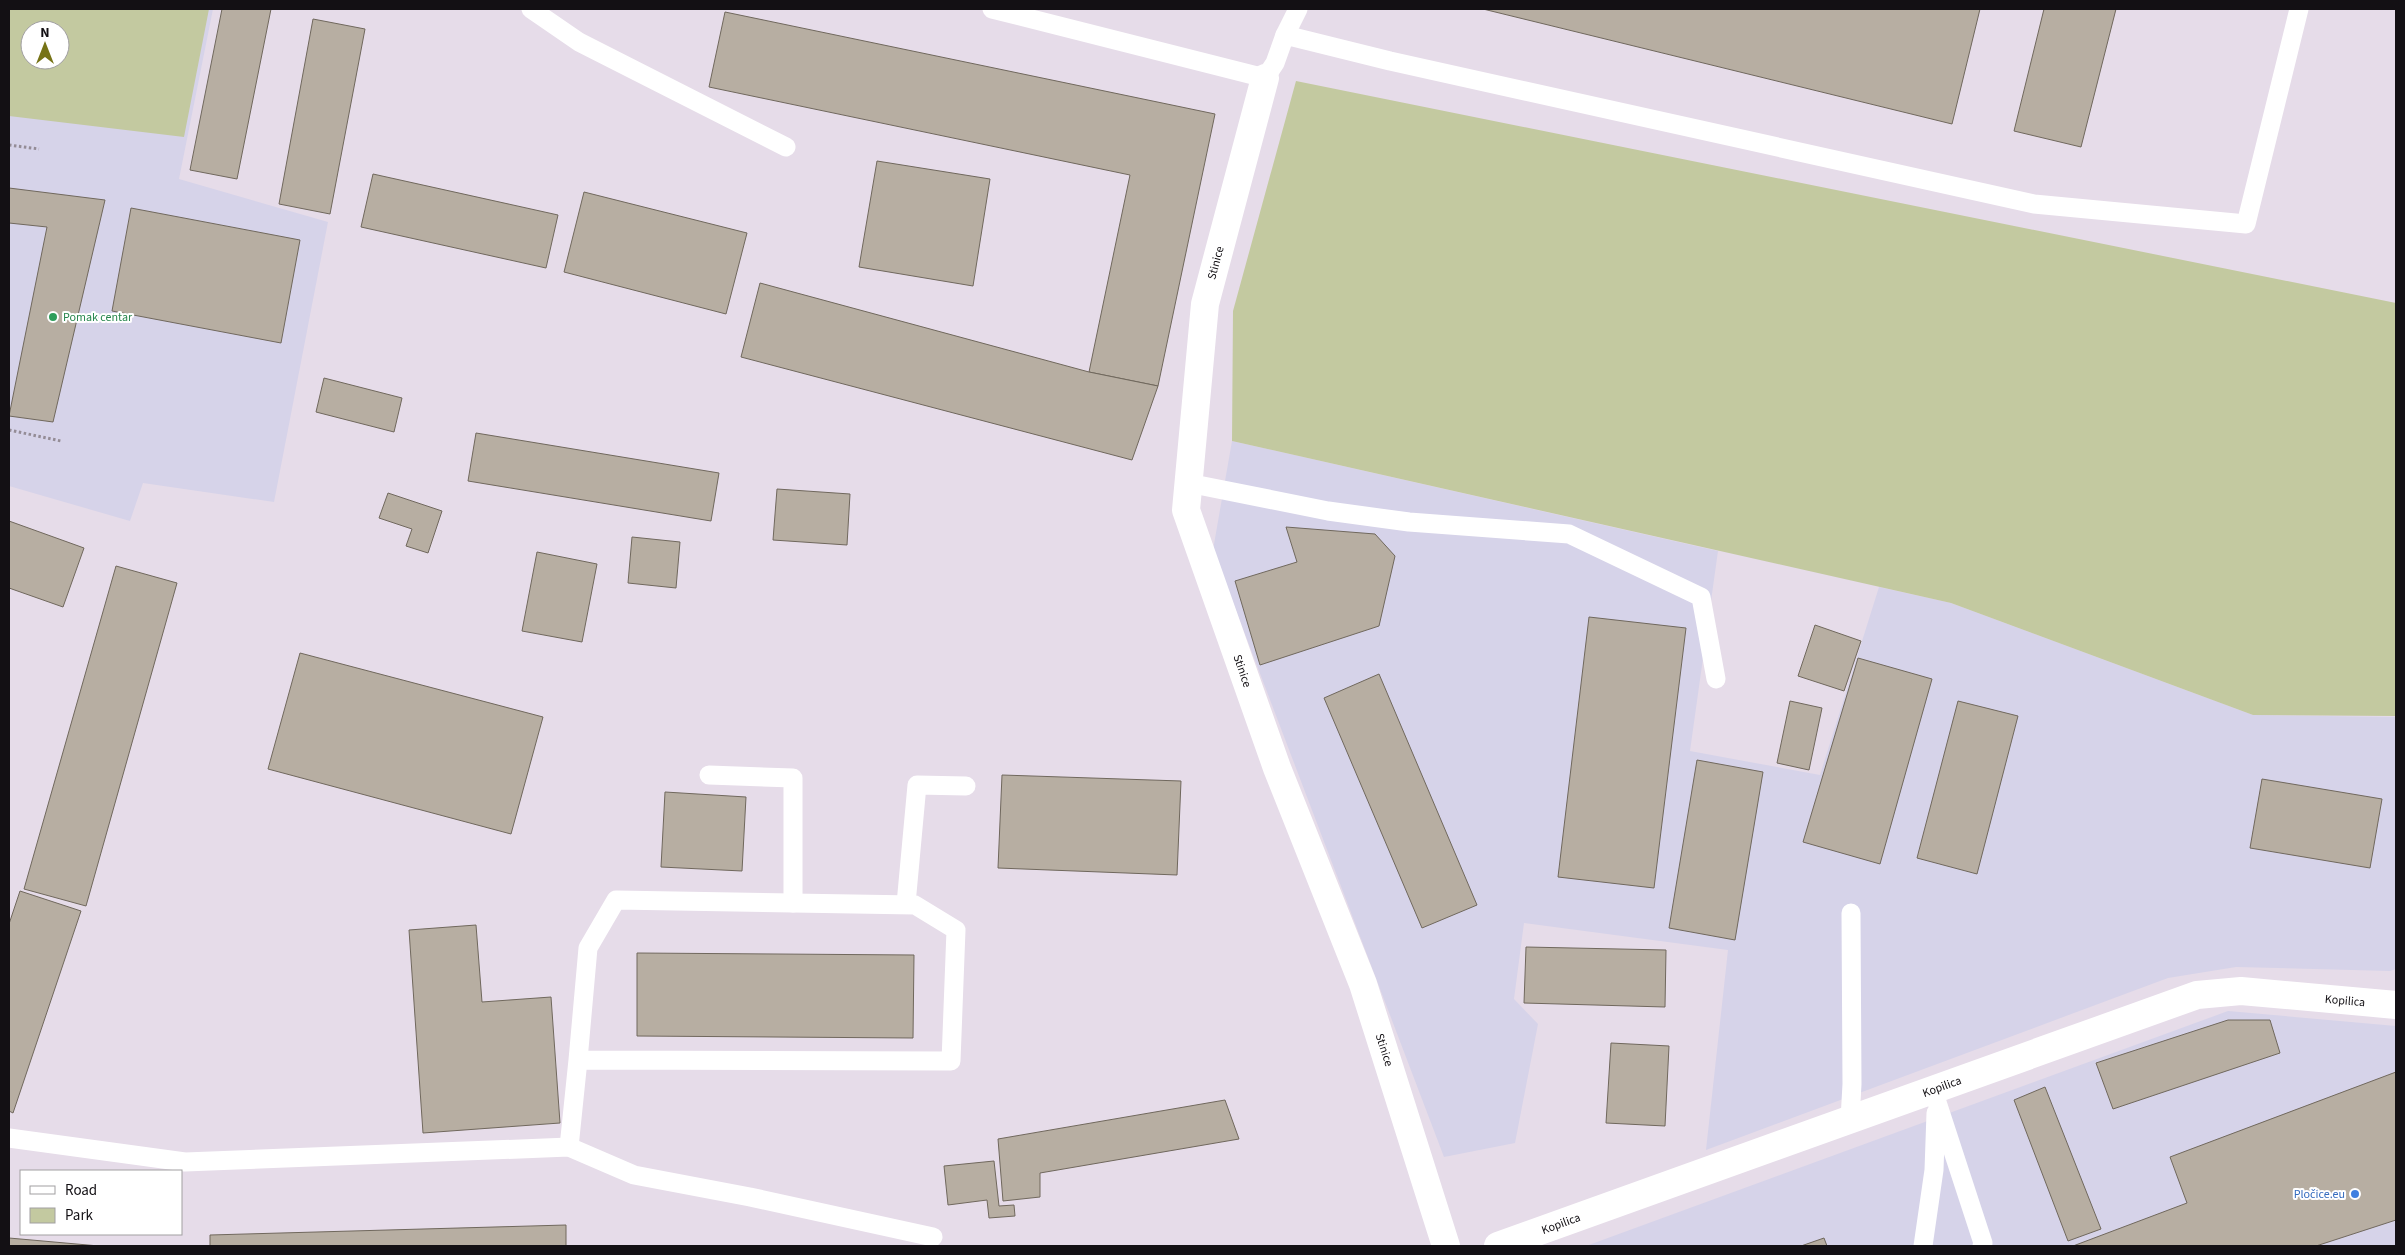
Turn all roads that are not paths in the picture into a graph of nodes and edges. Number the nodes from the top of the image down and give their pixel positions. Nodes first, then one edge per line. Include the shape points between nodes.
1 (531, 9) edge
2 (992, 9) edge
3 (1298, 9) edge
4 (2299, 9) edge
5 (1285, 35) junction
6 (1265, 78) junction
7 (786, 147) dead end
8 (1188, 483) junction
9 (1716, 679) dead end
10 (709, 775) dead end
11 (966, 786) dead end
12 (793, 903) junction
13 (906, 904) junction
14 (1851, 913) dead end
15 (2396, 1005) edge
16 (578, 1060) junction
17 (1935, 1096) junction
18 (1850, 1120) junction
19 (9, 1138) edge
20 (569, 1147) junction
21 (933, 1237) dead end
22 (1446, 1246) edge
23 (1498, 1246) edge
24 (1923, 1246) edge
25 (1982, 1246) edge

1 - 7 lane via 579,42
2 - 6 lane
3 - 5 lane
4 - 5 lane via 2246,224 2034,204
5 - 6 lane via 1275,63
6 - 8 street, Stinice via 1205,304
8 - 9 lane via 1328,511 1410,522 1569,534 1701,597
8 - 22 street, Stinice via 1186,510 1277,768 1363,984
10 - 12 lane via 793,778
11 - 13 lane via 917,785
12 - 13 lane
12 - 16 lane via 616,900 588,948
13 - 16 lane via 915,905 956,930 951,1061
14 - 18 lane
15 - 17 street, Kopilica via 2242,991 2197,996
16 - 20 lane
17 - 18 street, Kopilica
17 - 24 lane via 1934,1170
17 - 25 lane
18 - 23 street, Kopilica
19 - 20 lane via 185,1162
20 - 21 lane via 634,1175

